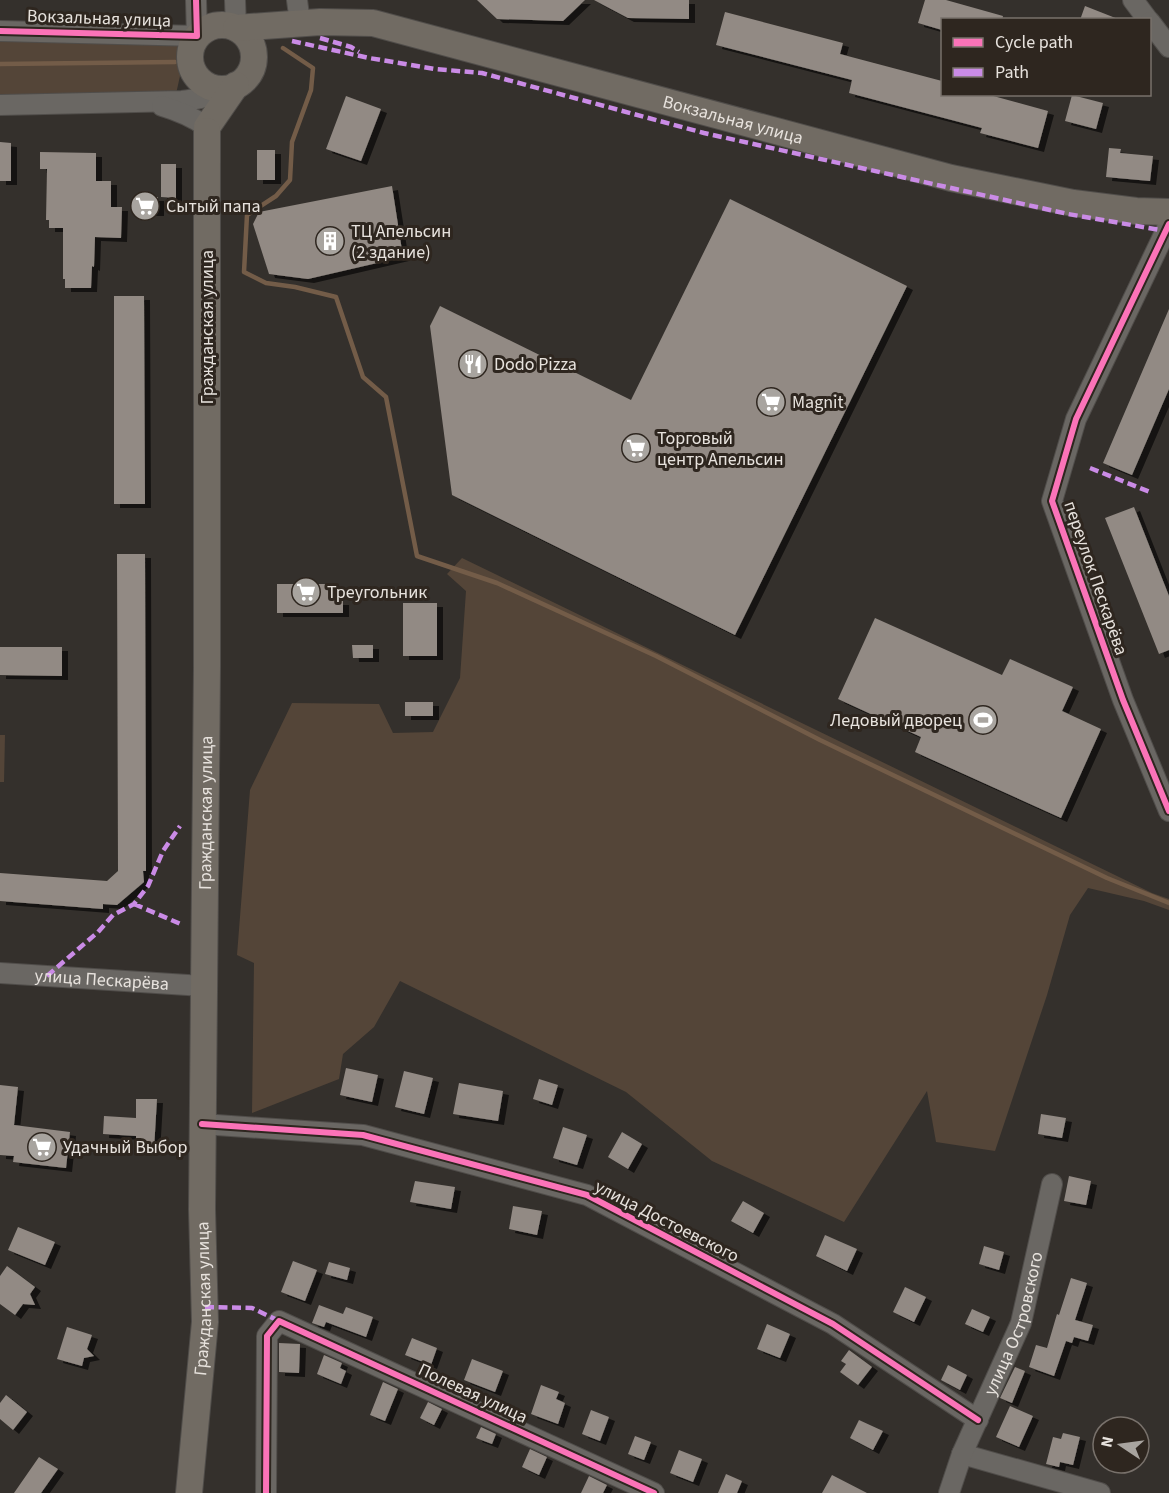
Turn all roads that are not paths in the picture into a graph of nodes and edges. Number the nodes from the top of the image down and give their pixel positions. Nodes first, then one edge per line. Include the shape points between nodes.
1 (196, 0) edge
2 (235, 0) edge
3 (1133, 0) edge
4 (299, 11) edge
5 (1147, 18) edge
6 (1151, 24) edge
7 (236, 28) junction
8 (0, 30) edge
9 (197, 36) junction
10 (1169, 47) edge
11 (254, 51) junction
12 (214, 88) junction
13 (144, 102) junction
14 (0, 105) edge
15 (207, 129) junction
16 (1169, 212) edge
17 (1169, 224) edge
18 (1169, 811) edge
19 (0, 973) edge
20 (203, 986) junction
21 (202, 1124) junction
22 (1052, 1184) dead end
23 (978, 1420) junction
24 (962, 1454) junction
25 (189, 1493) edge
26 (266, 1493) edge
27 (654, 1493) edge
28 (949, 1493) edge
29 (1100, 1493) edge

1 - 9 street
2 - 7 street
3 - 5 street
4 - 7 main road, Вокзальная улица
4 - 11 main road, Вокзальная улица
4 - 16 main road, Вокзальная улица via 320,22 374,23 951,178 1073,203
6 - 10 street
7 - 9 main road, Вокзальная улица via 222,24 208,27
7 - 11 main road
8 - 9 street, Вокзальная улица
9 - 12 main road, Вокзальная улица via 190,63 194,73
11 - 12 main road via 254,62 244,80
12 - 13 street via 182,101
12 - 15 main road
12 - 15 main road, Гражданская улица
13 - 14 street
13 - 15 street via 183,112
15 - 20 main road, Гражданская улица
17 - 18 street, переулок Пескарёва via 1077,419 1052,501 1123,700
19 - 20 street, улица Пескарёва
20 - 21 main road, Гражданская улица
21 - 23 street, улица Достоевского via 363,1135 587,1195 833,1324
21 - 25 main road, Гражданская улица via 205,1322
22 - 23 street, улица Островского via 1021,1323
23 - 24 street, улица Островского
24 - 28 street, улица Островского
24 - 29 street
26 - 27 street, Полевая улица via 267,1336 279,1321

